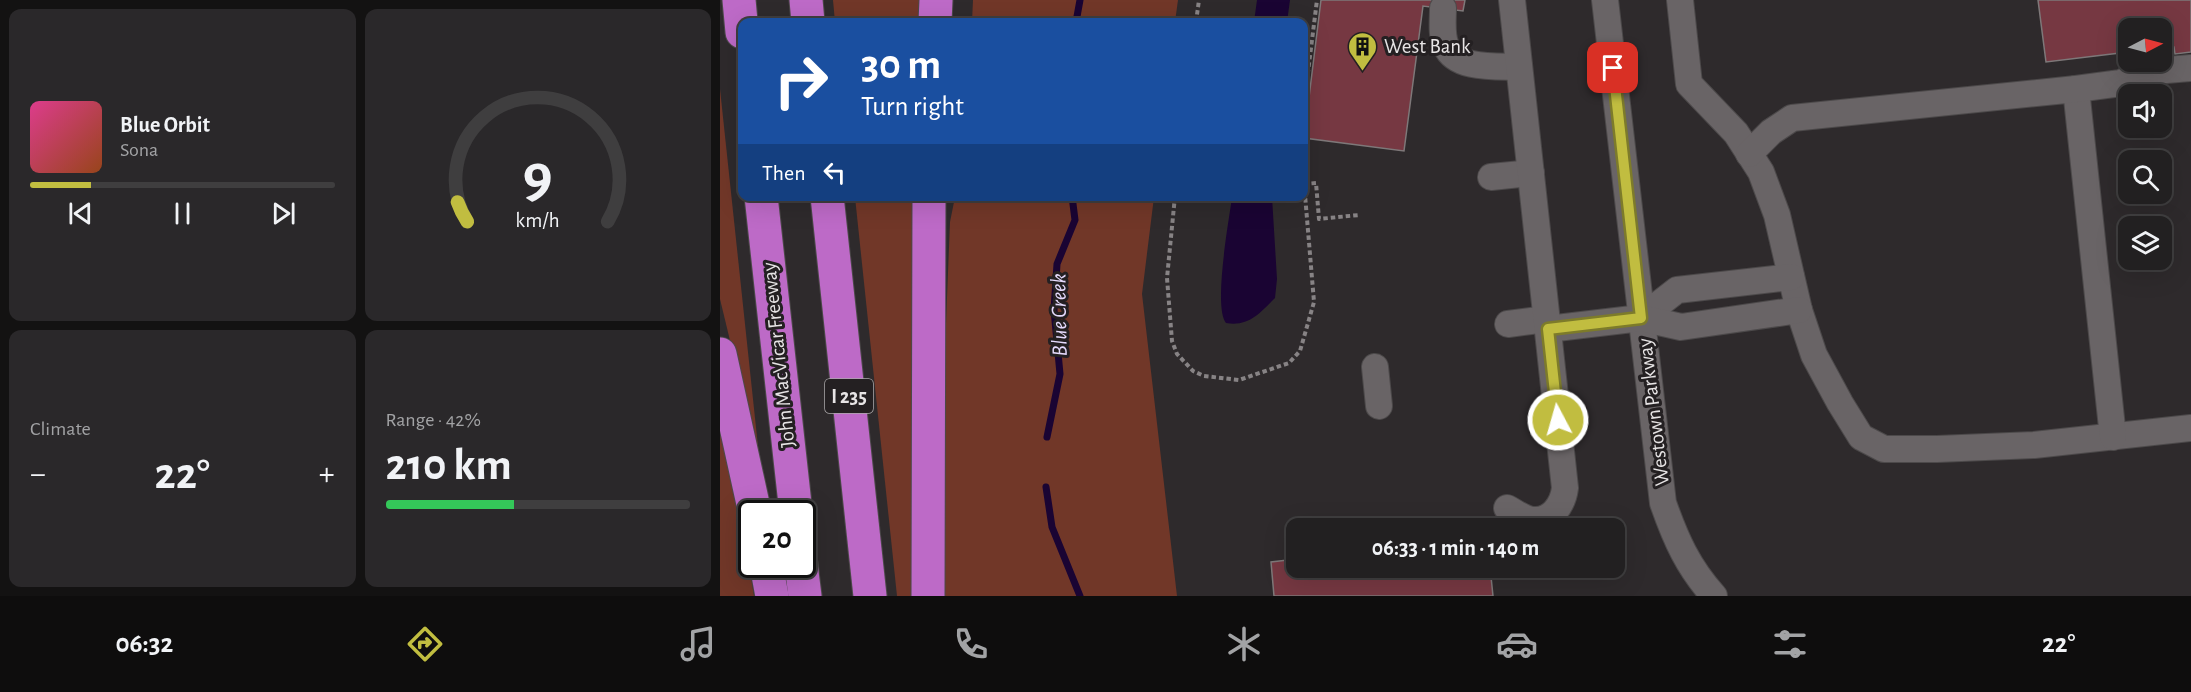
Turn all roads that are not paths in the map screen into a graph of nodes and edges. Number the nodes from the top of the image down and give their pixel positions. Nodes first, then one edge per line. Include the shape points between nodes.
1 (739, 0) edge
2 (806, 0) edge
3 (936, 0) edge
4 (1512, 0) edge
5 (1605, 0) edge
6 (1680, 0) edge
7 (1443, 8) dead end
8 (741, 18) edge
9 (808, 18) edge
10 (935, 18) edge
11 (1519, 67) junction
12 (2191, 68) edge
13 (2076, 89) junction
14 (1749, 154) junction
15 (1531, 173) junction
16 (1491, 177) dead end
17 (762, 201) edge
18 (828, 201) edge
19 (929, 201) edge
20 (1791, 277) junction
21 (1799, 310) junction
22 (1641, 318) junction
23 (1508, 324) dead end
24 (1548, 324) junction
25 (720, 354) edge
26 (1375, 367) dead end
27 (1379, 406) dead end
28 (2191, 428) edge
29 (2113, 437) junction
30 (752, 500) edge
31 (795, 500) edge
32 (1507, 508) dead end
33 (769, 578) edge
34 (803, 578) edge
35 (772, 596) edge
36 (805, 596) edge
37 (870, 596) edge
38 (928, 596) edge
39 (1714, 596) edge

1 - 8 highway
2 - 9 highway
3 - 10 highway
4 - 11 street
5 - 22 street, Westown Parkway
6 - 14 street via 1689,84 1736,133
7 - 11 street via 1445,45 1452,56 1465,62
11 - 15 street
12 - 13 street via 2142,72 2121,83
13 - 14 street via 1792,118
13 - 29 street
14 - 20 street via 1761,172 1777,214
15 - 16 street
15 - 24 street
17 - 31 highway, John MacVicar Freeway
18 - 37 highway, I 235
19 - 38 highway
20 - 21 street
20 - 22 street via 1677,290
21 - 22 street via 1681,327
21 - 29 street via 1814,355 1840,403 1861,437 1884,449 2034,445
22 - 24 street
22 - 39 street, Westown Parkway via 1663,503 1677,542 1698,578
23 - 24 street
24 - 32 street via 1565,488 1563,500 1554,513 1533,520
25 - 30 highway
26 - 27 street
28 - 29 street
33 - 35 highway
34 - 36 highway

